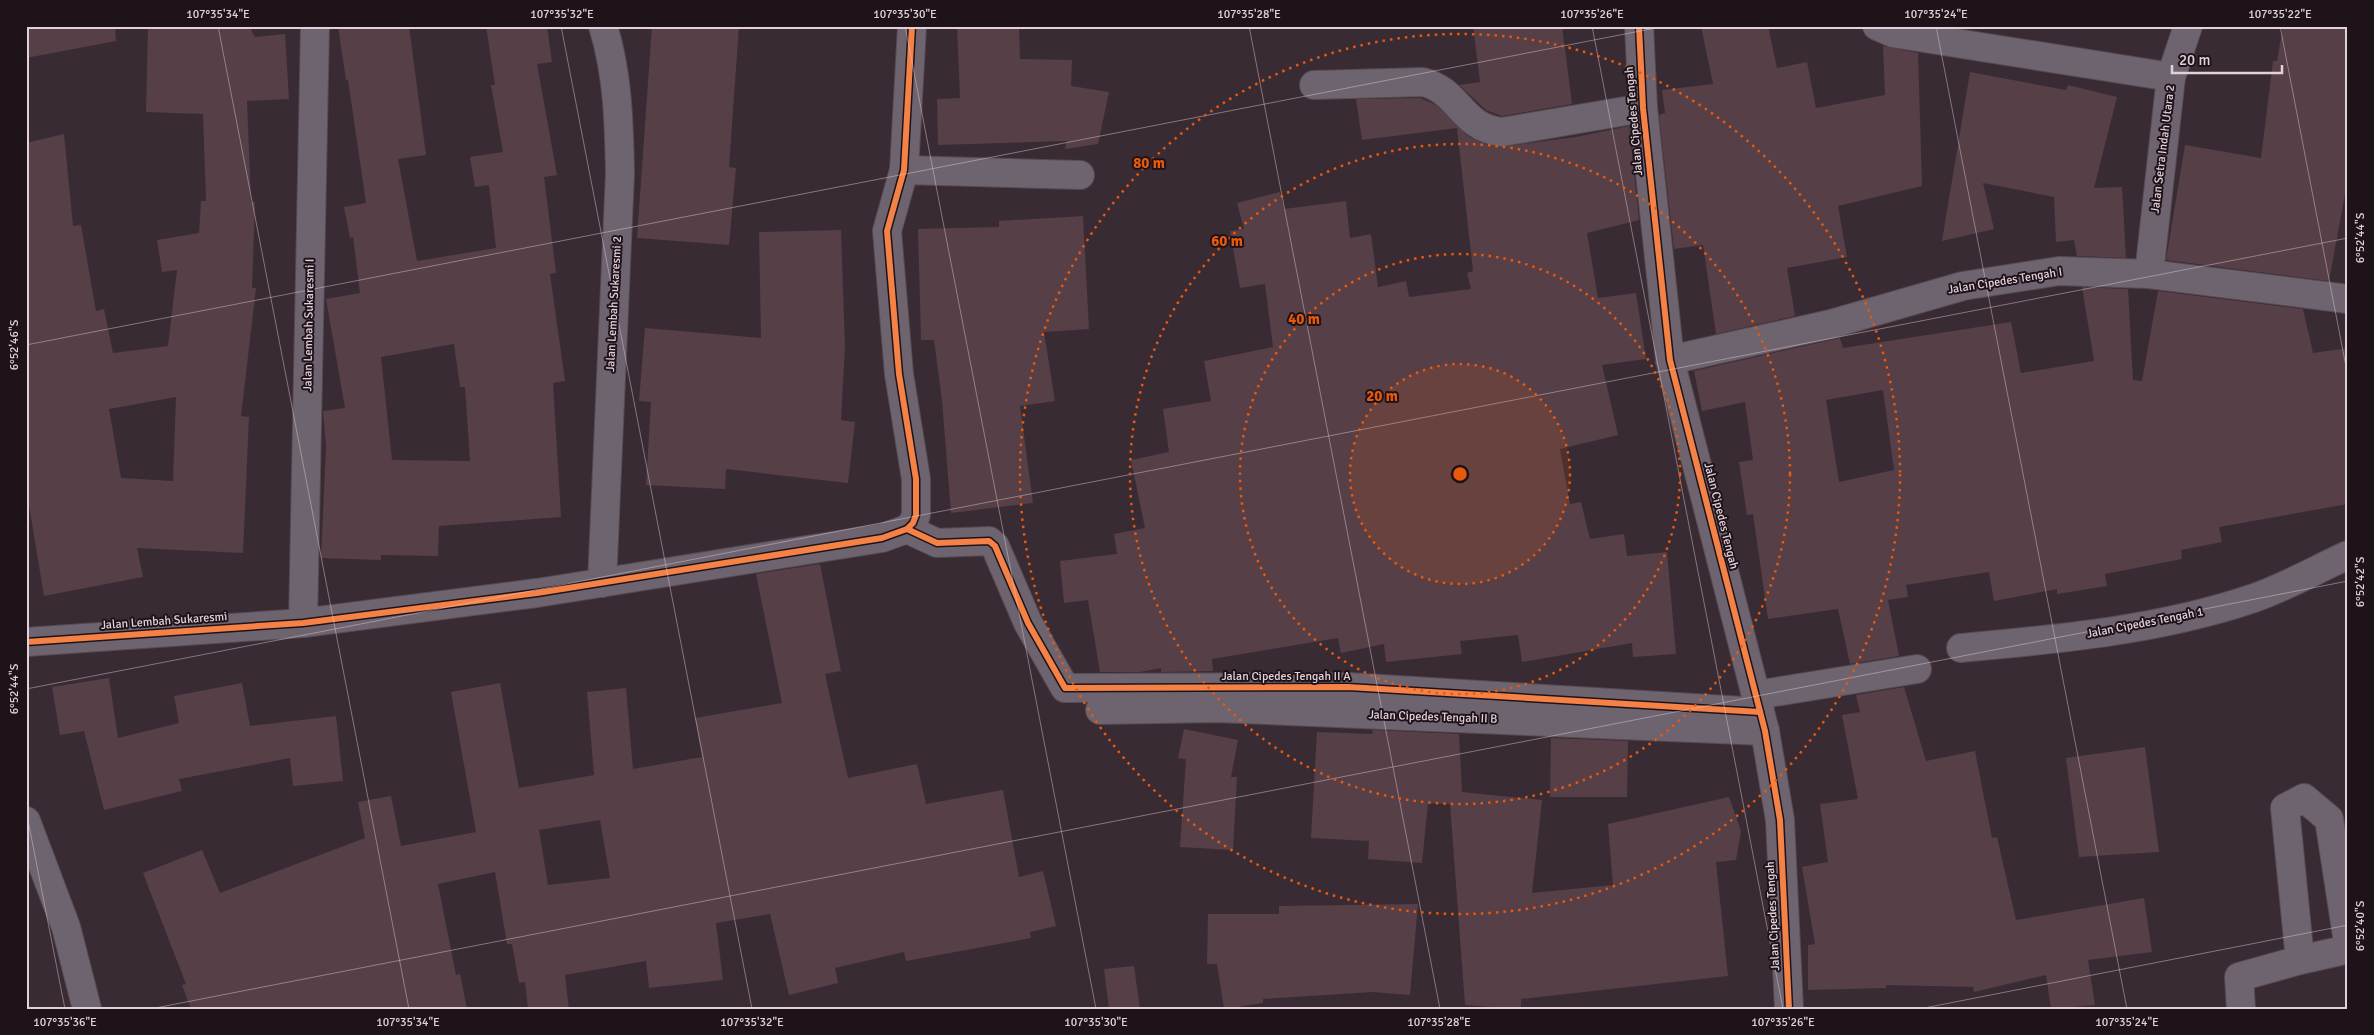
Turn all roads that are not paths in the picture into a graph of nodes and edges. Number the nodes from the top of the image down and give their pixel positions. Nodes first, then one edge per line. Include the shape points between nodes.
1 (315, 26) edge
2 (603, 26) edge
3 (912, 26) edge
4 (1639, 26) edge
5 (1877, 26) edge
6 (2188, 26) edge
7 (2172, 77) junction
8 (1314, 85) dead end
9 (1643, 108) junction
10 (904, 170) junction
11 (1080, 175) dead end
12 (2148, 274) junction
13 (2348, 299) edge
14 (1670, 360) junction
15 (906, 529) junction
16 (2348, 555) edge
17 (602, 583) junction
18 (303, 623) junction
19 (26, 642) edge
20 (1962, 648) dead end
21 (1917, 669) dead end
22 (1760, 713) junction
23 (26, 821) edge
24 (2300, 960) junction
25 (88, 1009) edge
26 (1790, 1009) edge
27 (2241, 1009) edge

1 - 18 street, Jalan Lembah Sukaresmi I
2 - 17 street, Jalan Lembah Sukaresmi 2 via 613,64 619,114 620,174
3 - 10 street
4 - 9 street, Jalan Cipedes Tengah
5 - 7 street via 1893,33
6 - 7 street, Jalan Setra Indah Utara 2
7 - 12 street, Jalan Setra Indah Utara 2
8 - 9 street via 1423,82 1436,85 1478,126 1502,132
9 - 14 street, Jalan Cipedes Tengah
10 - 11 street
10 - 15 street via 887,231 899,374 916,479 916,515 914,523
12 - 13 street, Jalan Cipedes Tengah I
12 - 14 street, Jalan Cipedes Tengah I via 2059,271 1963,286 1830,324
14 - 22 street, Jalan Cipedes Tengah
15 - 17 street, Jalan Lembah Sukaresmi via 882,538
15 - 22 street, Jalan Cipedes Tengah II B via 937,543 989,541 998,550 1028,623 1062,686 1090,696 1218,708
16 - 20 street, Jalan Cipedes Tengah 1 via 2255,597 2189,617 2118,631
17 - 18 street, Jalan Lembah Sukaresmi
18 - 19 street, Jalan Lembah Sukaresmi
21 - 22 street
22 - 26 street, Jalan Cipedes Tengah via 1780,820
23 - 25 street via 66,927
24 - 24 street via 2285,808 2304,798 2329,819 2348,942 2340,951
24 - 27 street via 2239,977

